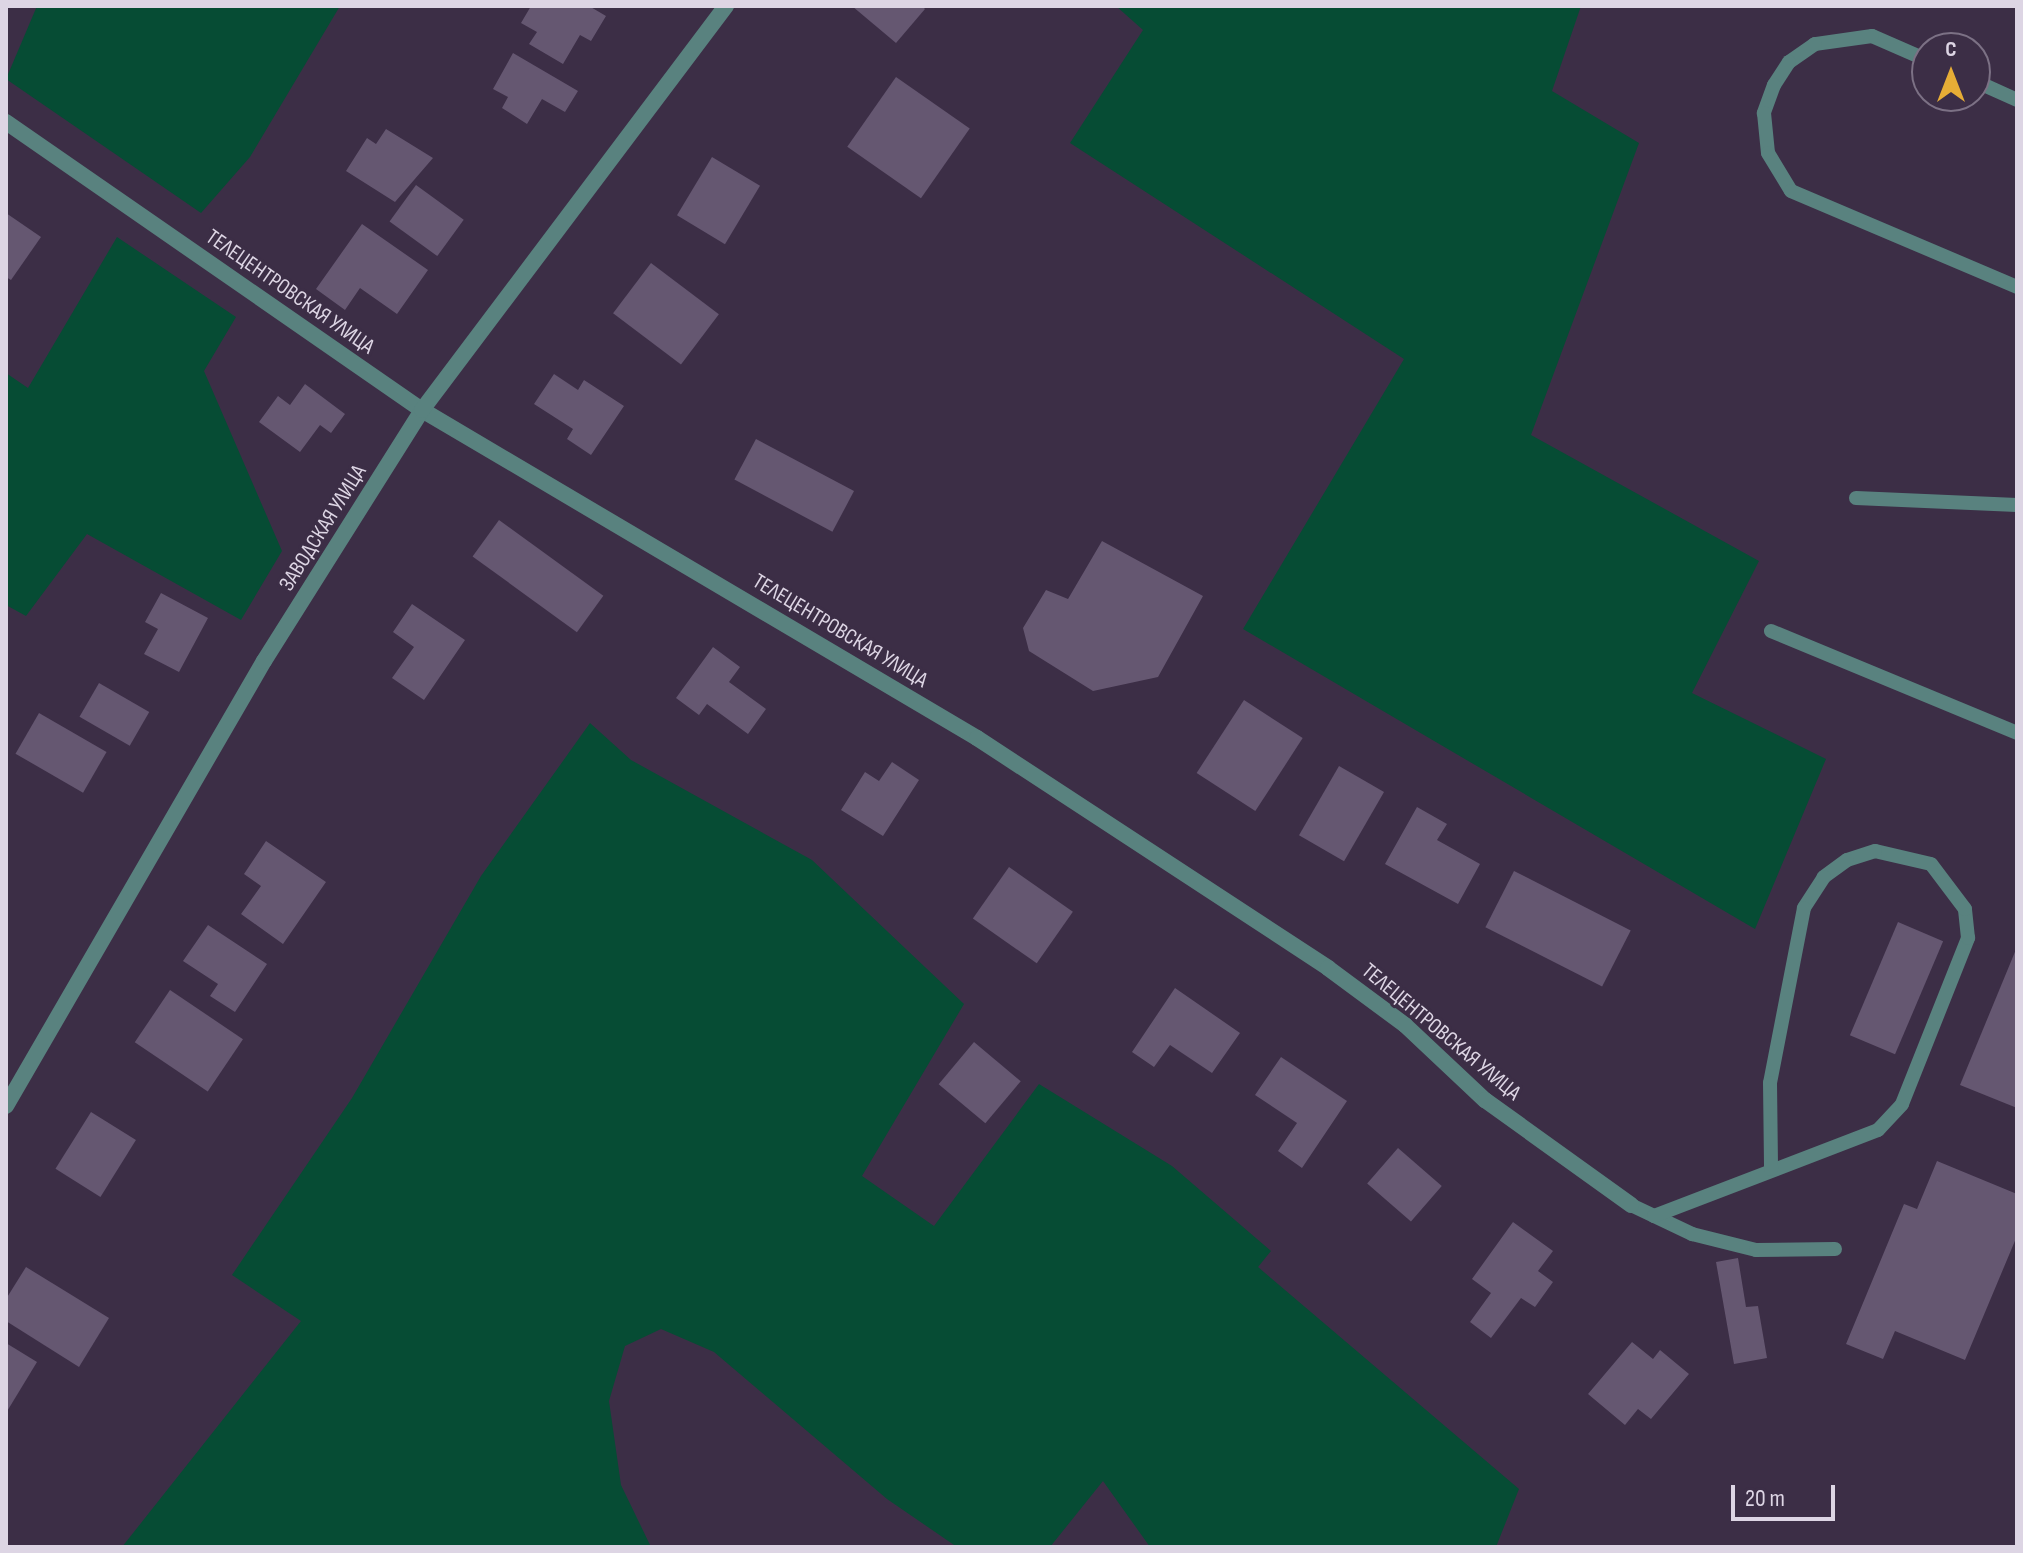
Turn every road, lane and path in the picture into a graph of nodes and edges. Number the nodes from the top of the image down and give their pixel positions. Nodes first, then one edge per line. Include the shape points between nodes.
1 (726, 6) edge
2 (1911, 53) edge
3 (1991, 88) edge
4 (2017, 100) edge
5 (6, 122) edge
6 (2017, 287) edge
7 (422, 410) junction
8 (1856, 498) dead end
9 (2017, 505) edge
10 (1771, 631) dead end
11 (2017, 733) edge
12 (6, 1106) edge
13 (1771, 1169) junction
14 (1631, 1205) joint
15 (1654, 1216) junction
16 (1835, 1249) dead end

1 - 7 street, ЗАВОДСКАЯ УЛИЦА
2 - 6 lane via 1872,36 1815,44 1789,62 1764,113 1768,153 1791,191
3 - 4 lane
5 - 7 street, ТЕЛЕЦЕНТРОВСКАЯ УЛИЦА
7 - 12 street, ЗАВОДСКАЯ УЛИЦА via 264,661
7 - 14 street, ТЕЛЕЦЕНТРОВСКАЯ УЛИЦА via 977,738 1154,852 1367,996 1485,1100
8 - 9 lane
10 - 11 lane
13 - 13 lane via 1878,1130 1902,1104 1968,938 1965,909 1931,864 1875,851 1847,860 1824,877 1804,908 1770,1083
13 - 15 lane
14 - 15 lane
15 - 16 lane via 1692,1234 1756,1250

